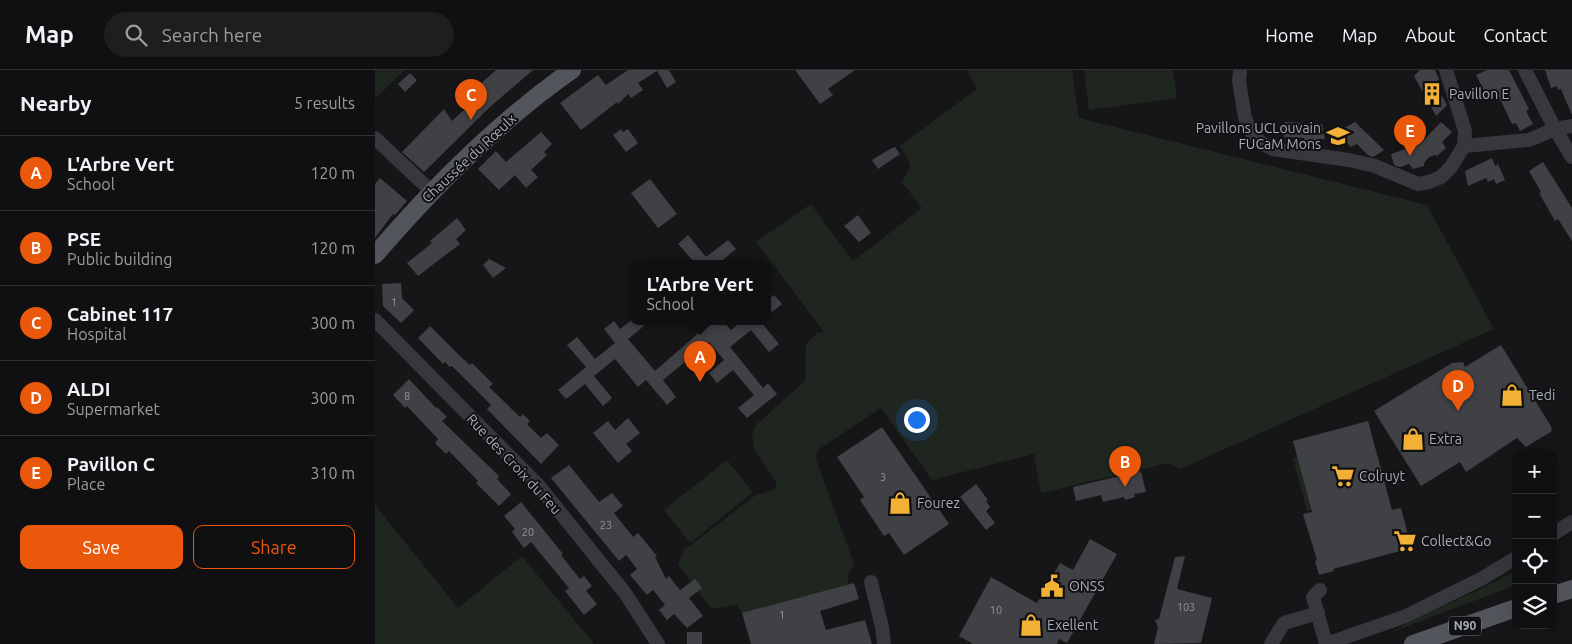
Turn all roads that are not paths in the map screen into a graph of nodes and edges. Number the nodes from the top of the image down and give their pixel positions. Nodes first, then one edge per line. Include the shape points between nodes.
1 (572, 70) edge
2 (1240, 70) edge
3 (1446, 70) edge
4 (1525, 70) edge
5 (1572, 126) edge
6 (1555, 129) junction
7 (375, 138) edge
8 (1464, 146) junction
9 (1572, 157) edge
10 (431, 192) junction
11 (375, 255) edge
12 (375, 320) edge
13 (1572, 522) edge
14 (1557, 531) edge
15 (1512, 560) edge
16 (871, 582) dead end
17 (1572, 589) edge
18 (1320, 590) dead end
19 (1572, 593) edge
20 (1557, 594) edge
21 (1557, 595) edge
22 (1512, 609) edge
23 (1318, 613) junction
24 (658, 644) edge
25 (884, 644) edge
26 (1271, 644) edge
27 (1326, 644) edge
28 (1413, 644) edge

1 - 10 main road, Chaussée du Rœulx via 507,120
2 - 8 street via 1245,118 1251,132 1261,143 1273,149 1375,166 1417,184 1441,177
3 - 8 street via 1465,131
4 - 6 street
5 - 6 street
6 - 8 street via 1529,140
6 - 9 street
7 - 10 street
10 - 11 main road, Chaussée du Rœulx
12 - 24 street, Rue des Croix du Feu via 538,485 625,593
13 - 14 street
15 - 27 street via 1407,616
16 - 25 street
17 - 20 main road
18 - 23 street via 1313,597
19 - 21 main road
22 - 28 main road, N90
23 - 26 street via 1284,623
23 - 27 street

